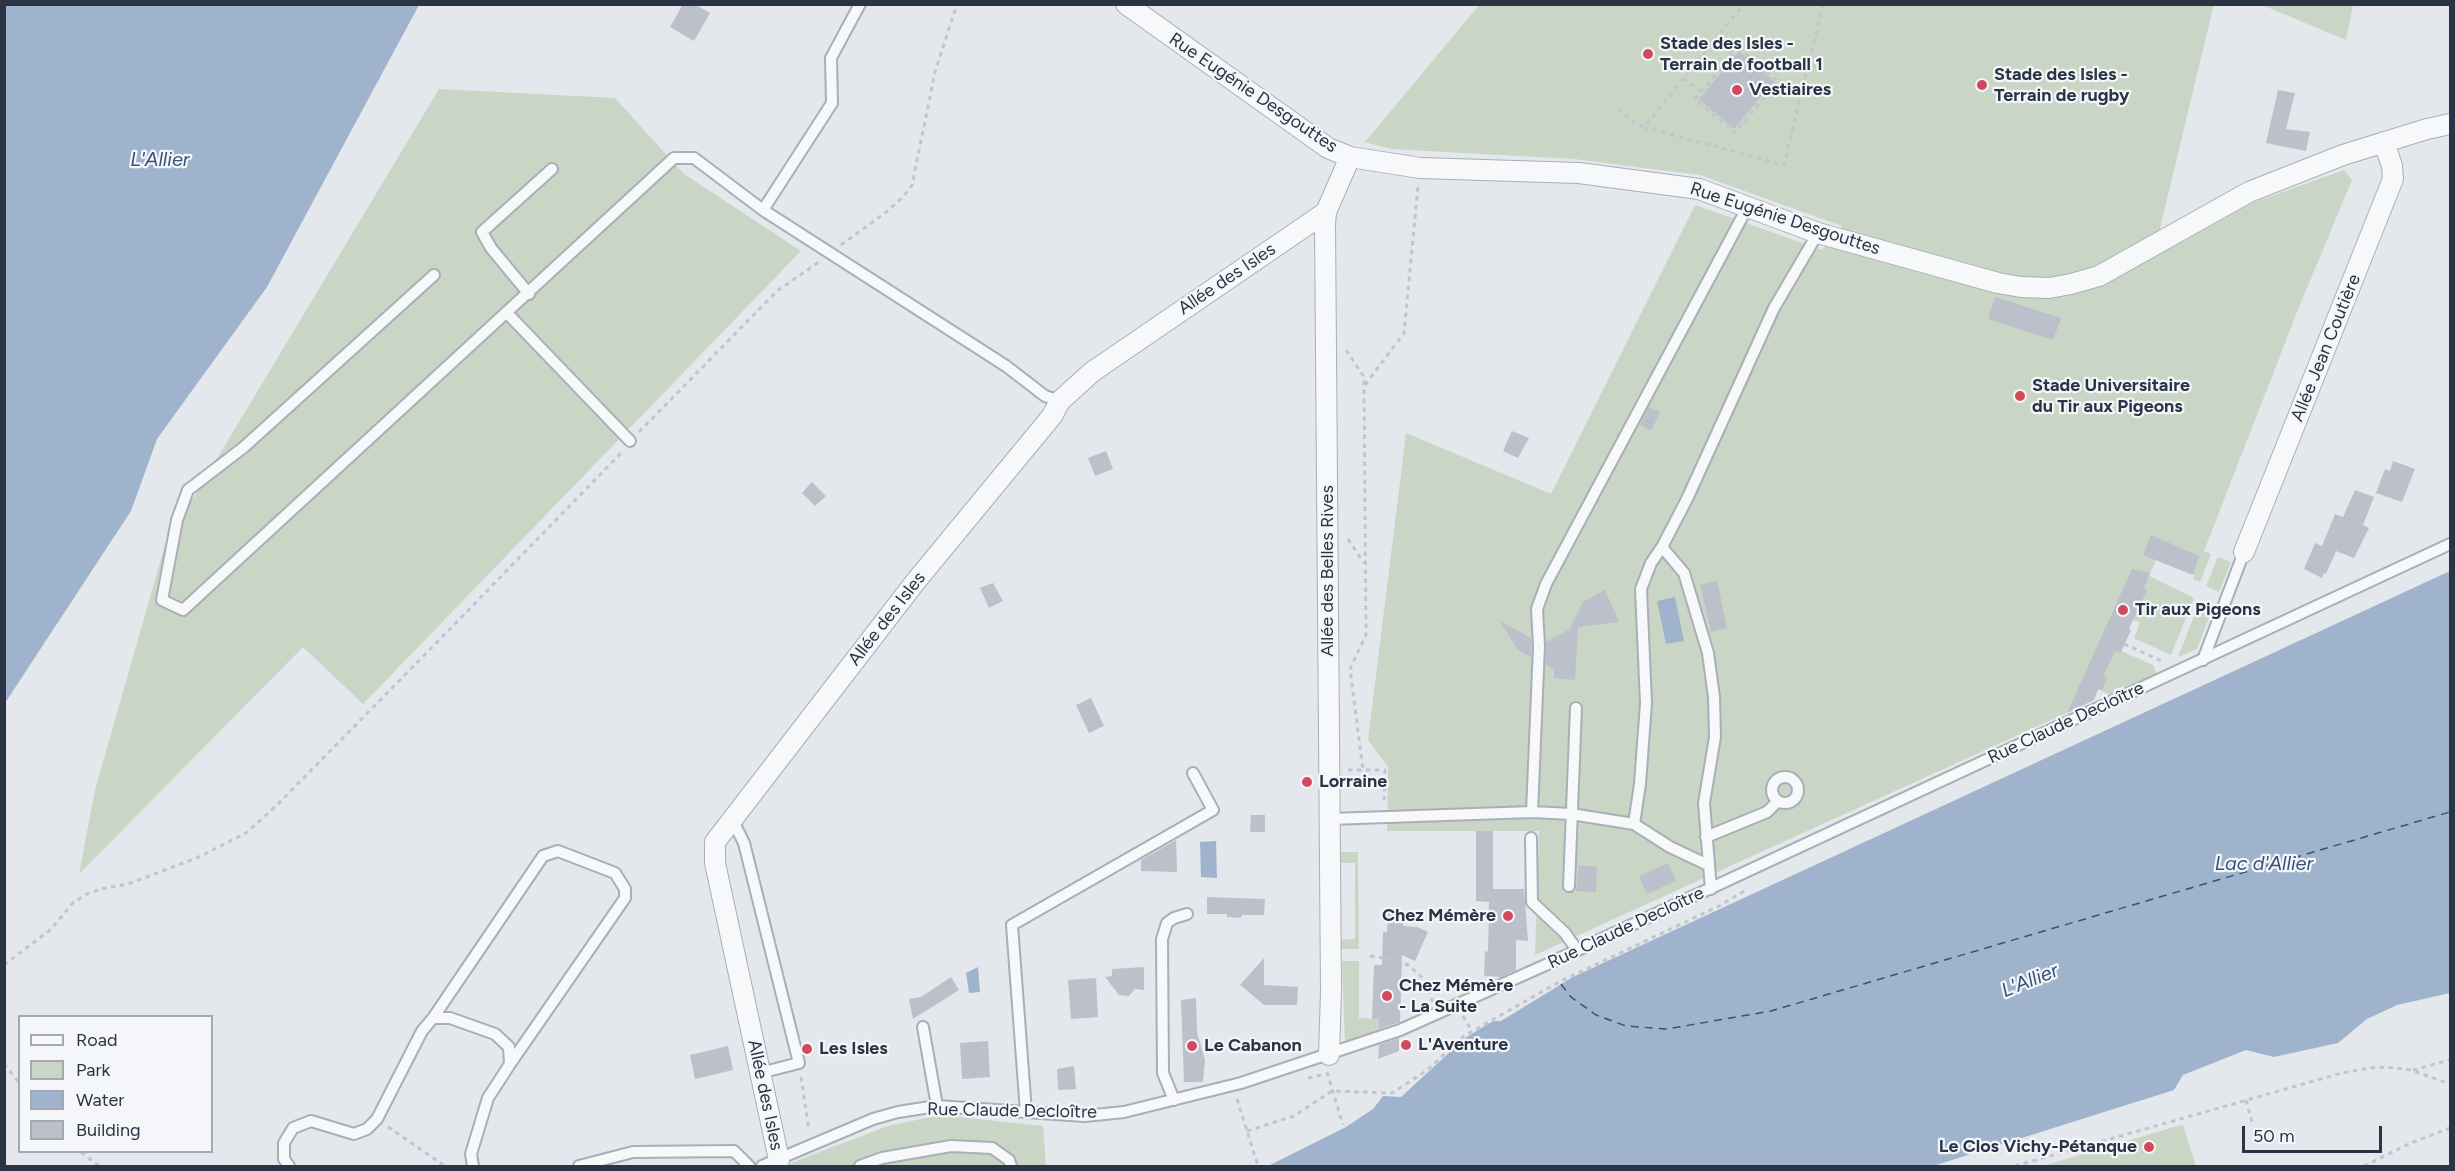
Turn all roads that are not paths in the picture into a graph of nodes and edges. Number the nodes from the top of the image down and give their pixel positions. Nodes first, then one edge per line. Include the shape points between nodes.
1 (860, 4) edge
2 (1126, 4) edge
3 (2451, 124) edge
4 (2384, 142) junction
5 (1350, 156) junction
6 (552, 169) dead end
7 (1747, 208) junction
8 (763, 210) junction
9 (1326, 212) junction
10 (1818, 233) junction
11 (434, 275) dead end
12 (529, 294) junction
13 (507, 313) junction
14 (1060, 401) junction
15 (630, 441) road end
16 (2451, 544) edge
17 (1662, 547) junction
18 (2244, 552) joint
19 (2203, 660) junction
20 (1576, 708) dead end
21 (1193, 773) dead end
22 (1778, 801) dead end
23 (1532, 812) junction
24 (1571, 814) junction
25 (1330, 819) junction
26 (730, 821) junction
27 (1634, 824) junction
28 (1706, 837) junction
29 (1531, 838) dead end
30 (1708, 865) junction
31 (1569, 886) dead end
32 (1710, 889) junction
33 (1187, 914) dead end
34 (1577, 950) junction
35 (433, 1018) junction
36 (923, 1027) dead end
37 (510, 1064) junction
38 (1328, 1065) junction
39 (760, 1073) junction
40 (1174, 1101) junction
41 (938, 1106) junction
42 (1026, 1112) junction
43 (770, 1163) edge
44 (289, 1167) edge
45 (473, 1167) edge
46 (579, 1167) edge
47 (749, 1167) edge
48 (860, 1167) edge
49 (1011, 1167) edge

1 - 8 lane via 831,58 832,103
2 - 5 street, Rue Eugénie Desgouttes via 1328,148
3 - 4 street, Rue Eugénie Desgouttes
4 - 10 street, Rue Eugénie Desgouttes via 2249,192 2099,276 2049,288 1998,283
4 - 18 street, Allée Jean Coutière via 2393,179
5 - 7 street, Rue Eugénie Desgouttes via 1420,168 1578,173 1656,182 1699,189
5 - 9 street, Allée des Belles Rives
6 - 12 lane via 482,232
7 - 10 street, Rue Eugénie Desgouttes
7 - 23 lane via 1546,584 1537,609
8 - 12 lane via 693,158 674,158
8 - 14 lane via 1006,366 1045,396
9 - 14 street, Allée des Isles via 1092,372
9 - 25 street, Allée des Belles Rives
10 - 17 lane via 1774,308
11 - 13 lane via 244,447 188,490 177,520 162,600 183,610
12 - 13 lane
13 - 15 lane
14 - 26 street, Allée des Isles
16 - 19 lane, Rue Claude Decloître
17 - 27 lane via 1641,589 1646,704
17 - 28 lane via 1684,573 1708,653 1716,737 1704,804
18 - 19 lane
19 - 32 lane, Rue Claude Decloître
20 - 24 lane
21 - 42 lane via 1213,810 1012,925
22 - 28 lane via 1767,812
23 - 24 lane
23 - 25 lane
24 - 27 lane
24 - 31 lane
25 - 38 street, Allée des Belles Rives
26 - 39 street, Allée des Isles via 715,842 715,863
26 - 39 lane via 744,843 799,1063
27 - 30 lane
28 - 30 lane
29 - 34 lane via 1532,902
30 - 32 lane
32 - 34 lane, Rue Claude Decloître
33 - 40 lane via 1167,923 1162,939 1163,1074
34 - 38 lane, Rue Claude Decloître
35 - 37 lane via 450,1018 495,1034 509,1047
35 - 37 lane via 543,856 558,851 615,873 626,898
35 - 44 lane via 377,1119 367,1130 354,1134 311,1121 293,1128 284,1143 284,1159
36 - 41 lane
37 - 45 lane via 488,1098 471,1154
38 - 40 lane, Rue Claude Decloître
39 - 43 street, Allée des Isles
40 - 42 lane, Rue Claude Decloître via 1085,1116
41 - 42 lane, Rue Claude Decloître
41 - 43 lane, Rue Claude Decloître via 873,1119
46 - 47 lane via 633,1152 711,1151 734,1151
48 - 49 lane via 882,1158 951,1146 992,1148 1009,1160

